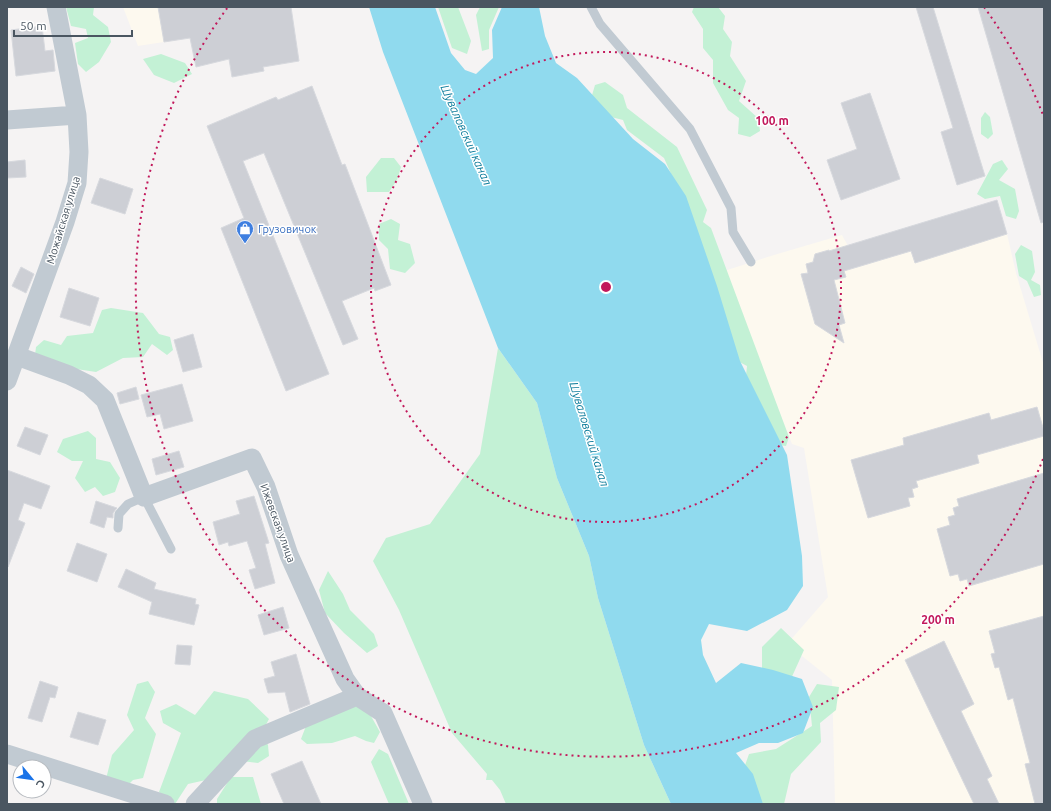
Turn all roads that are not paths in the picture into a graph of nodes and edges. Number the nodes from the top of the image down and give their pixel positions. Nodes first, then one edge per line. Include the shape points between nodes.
1 (56, 7) edge
2 (591, 7) edge
3 (77, 115) junction
4 (7, 120) edge
5 (751, 262) dead end
6 (17, 356) junction
7 (7, 381) edge
8 (144, 497) junction
9 (118, 528) dead end
10 (171, 549) dead end
11 (357, 696) junction
12 (7, 754) edge
13 (165, 804) edge
14 (195, 804) edge
15 (423, 804) edge

1 - 3 street, Можайская улица
2 - 5 lane via 600,24 690,129 731,208 733,232
3 - 4 street
3 - 6 street, Можайская улица via 77,182
6 - 7 street, Можайская улица
6 - 8 street via 69,375 89,385 105,400
8 - 9 lane via 128,504 118,514
8 - 10 lane
8 - 11 street, Ижевская улица via 252,458 266,486 289,555 345,678
11 - 14 street via 255,739
11 - 15 street via 383,713
12 - 13 street

